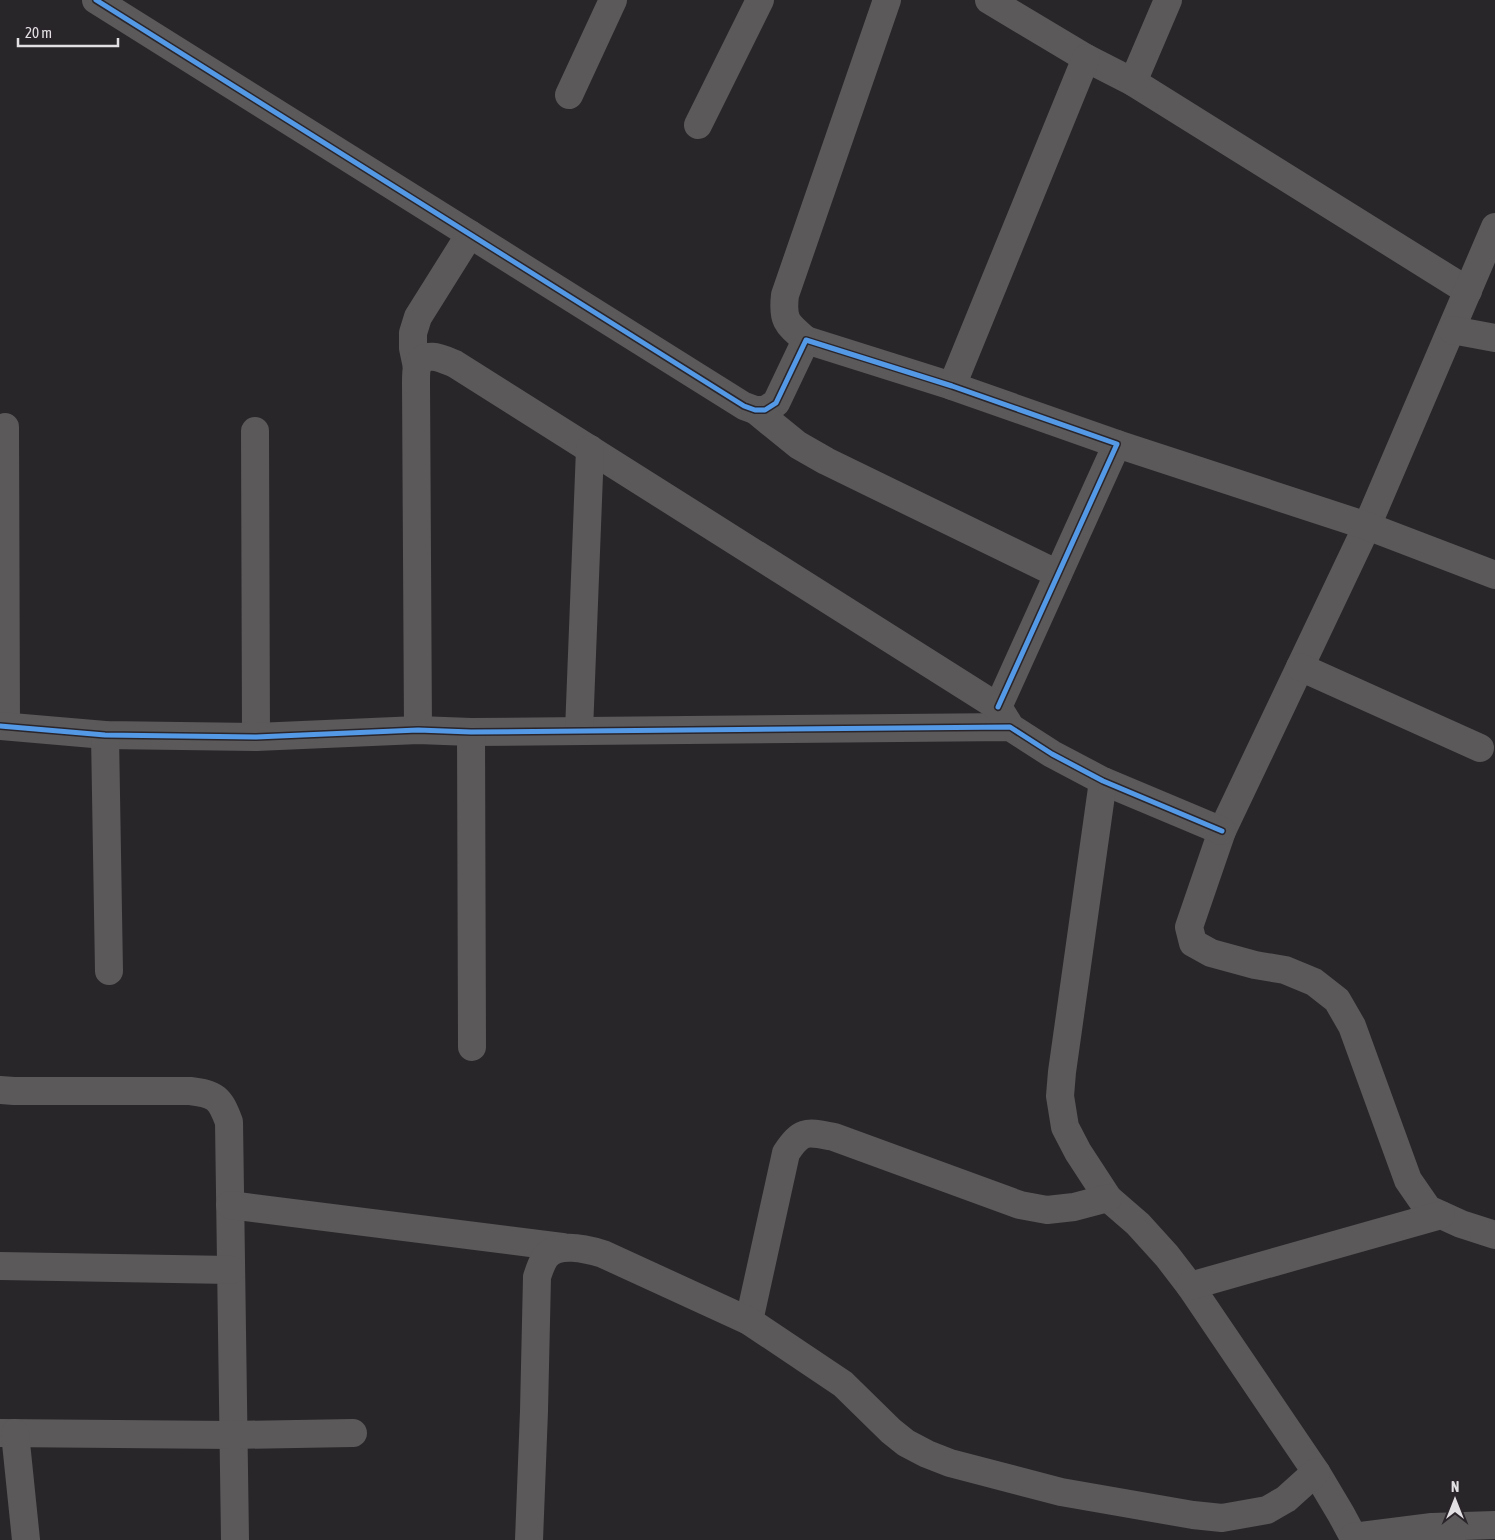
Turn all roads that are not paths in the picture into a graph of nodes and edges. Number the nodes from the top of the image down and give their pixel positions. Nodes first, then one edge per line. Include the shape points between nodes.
1 (613, 0) edge
2 (760, 0) edge
3 (887, 0) edge
4 (989, 0) edge
5 (1168, 0) edge
6 (102, 2) edge
7 (1086, 58) junction
8 (1133, 82) junction
9 (569, 95) dead end
10 (698, 125) dead end
11 (1495, 227) edge
12 (470, 234) junction
13 (1468, 291) junction
14 (1452, 330) junction
15 (1495, 338) edge
16 (806, 340) junction
17 (417, 367) junction
18 (952, 386) junction
19 (755, 410) junction
20 (5, 427) dead end
21 (255, 431) dead end
22 (1117, 444) junction
23 (590, 449) junction
24 (1367, 526) junction
25 (1058, 574) junction
26 (1495, 575) edge
27 (1300, 667) junction
28 (1004, 717) junction
29 (3, 726) edge
30 (418, 730) junction
31 (579, 731) junction
32 (471, 732) junction
33 (105, 735) junction
34 (256, 737) junction
35 (1480, 748) dead end
36 (1103, 781) junction
37 (1222, 831) junction
38 (109, 971) dead end
39 (472, 1047) dead end
40 (0, 1090) edge
41 (1108, 1198) junction
42 (230, 1205) junction
43 (1441, 1215) junction
44 (1495, 1235) edge
45 (562, 1247) junction
46 (0, 1266) edge
47 (231, 1270) junction
48 (1190, 1286) junction
49 (749, 1321) junction
50 (7, 1433) edge
51 (233, 1434) junction
52 (353, 1434) dead end
53 (1316, 1472) junction
54 (1495, 1525) edge
55 (1354, 1539) edge
56 (26, 1540) edge
57 (235, 1540) edge
58 (528, 1540) edge

1 - 9 street
2 - 10 street
3 - 16 street via 785,295 783,311 790,326
4 - 7 street
5 - 8 street
6 - 12 street
7 - 8 street
7 - 18 street
8 - 13 street
11 - 13 street
12 - 17 street via 418,317 413,334
12 - 19 street
13 - 14 street
14 - 15 street
14 - 24 street
16 - 18 street
16 - 19 street via 776,403 765,410
17 - 23 street via 424,358 435,355 455,364
17 - 30 street
18 - 22 street
19 - 25 street via 798,444 826,461
20 - 29 street
21 - 34 street
22 - 24 street
22 - 25 street
23 - 28 street
23 - 31 street
24 - 26 street
24 - 27 street
25 - 28 street
27 - 35 street
27 - 37 street
28 - 31 street
28 - 36 street via 1052,754
29 - 33 street
30 - 32 street
30 - 34 street
31 - 32 street
32 - 39 street
33 - 34 street
33 - 38 street
36 - 37 street
36 - 41 street via 1060,1096 1065,1127
37 - 43 street via 1189,927 1193,943 1211,953 1286,970 1314,982 1337,1000 1352,1026 1408,1180 1428,1209
40 - 42 street via 208,1093 222,1104 229,1122
41 - 48 street via 1138,1224
41 - 49 street via 1074,1208 1047,1210 1020,1205 834,1137 811,1132 796,1137 786,1153
42 - 45 street
42 - 47 street
43 - 44 street
43 - 48 street
45 - 49 street via 586,1248 603,1254
45 - 58 street via 545,1257 537,1276
46 - 47 street
47 - 51 street
48 - 53 street
49 - 53 street via 843,1384 906,1443 950,1463 1061,1492 1222,1518 1267,1510 1286,1499
50 - 51 street
50 - 56 street
51 - 52 street
51 - 57 street
53 - 55 street
54 - 55 street via 1432,1527

